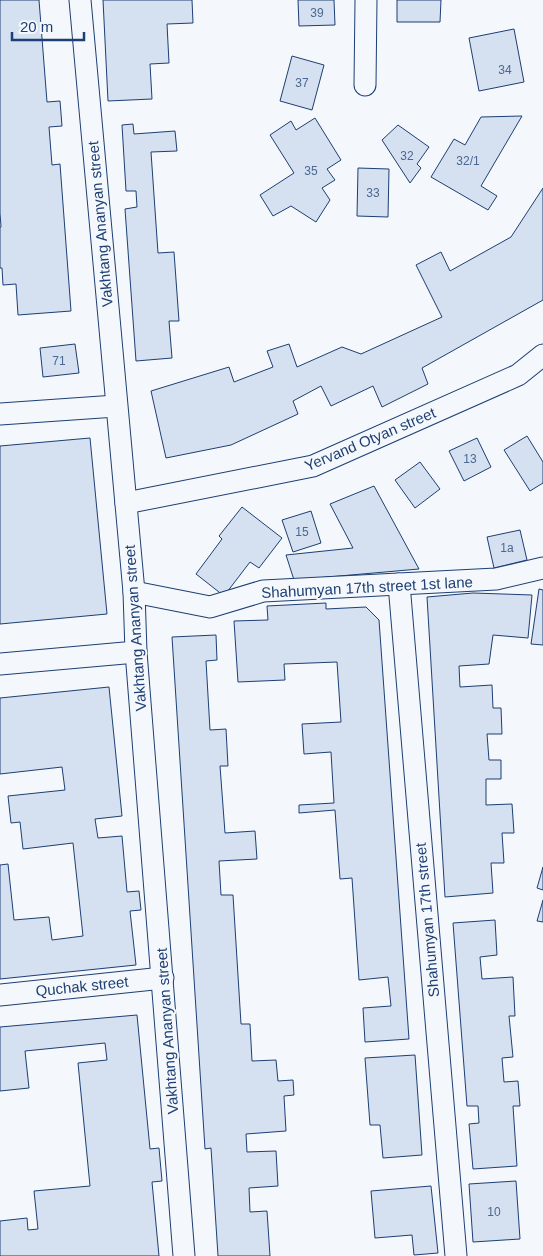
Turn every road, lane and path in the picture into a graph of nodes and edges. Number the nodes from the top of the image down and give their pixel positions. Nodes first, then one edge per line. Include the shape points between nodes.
1 (80, 0) edge
2 (366, 0) edge
3 (365, 85) dead end
4 (543, 355) edge
5 (116, 406) junction
6 (0, 414) edge
7 (126, 503) junction
8 (543, 568) edge
9 (399, 584) junction
10 (134, 592) junction
11 (136, 652) junction
12 (0, 664) edge
13 (163, 978) junction
14 (0, 995) edge
15 (184, 1256) edge
16 (456, 1256) edge

1 - 5 street, Vakhtang Ananyan street
2 - 3 street
4 - 7 street, Yervand Otyan street via 518,375 313,466
5 - 6 street
5 - 7 street, Vakhtang Ananyan street
7 - 10 street, Vakhtang Ananyan street
8 - 9 street, Shahumyan 17th street 1st lane via 496,579
9 - 10 street, Shahumyan 17th street 1st lane via 263,591 210,607
9 - 16 street, Shahumyan 17th street
10 - 11 street, Vakhtang Ananyan street
11 - 12 street
11 - 13 street, Vakhtang Ananyan street
13 - 14 street, Quchak street
13 - 15 street, Vakhtang Ananyan street

